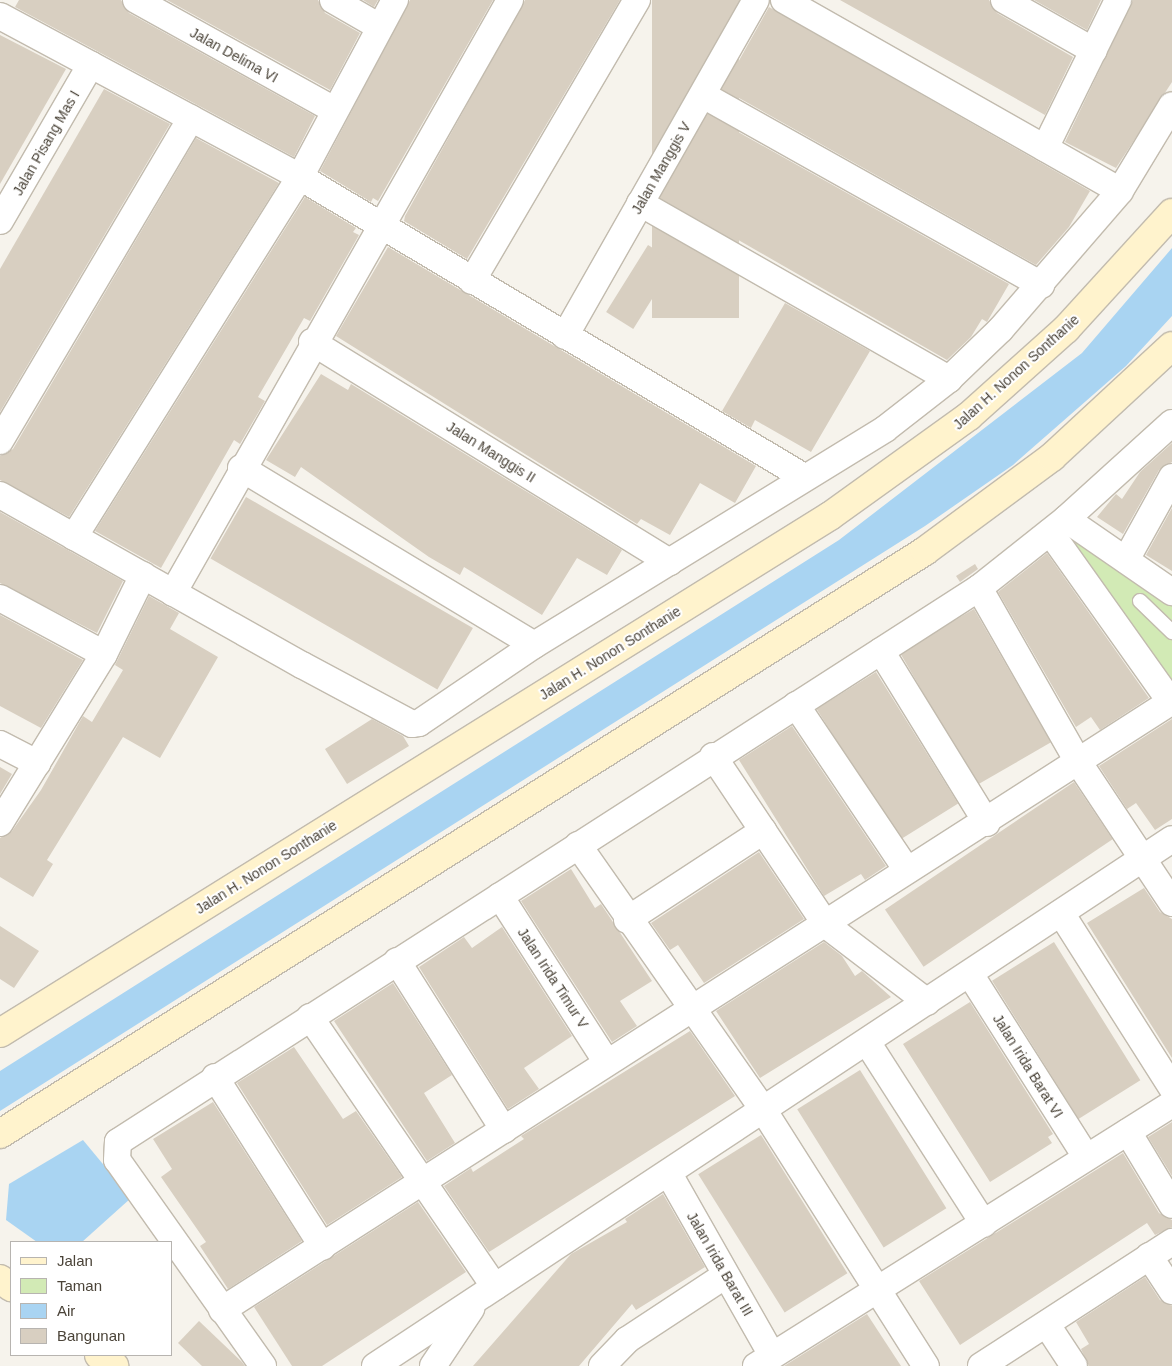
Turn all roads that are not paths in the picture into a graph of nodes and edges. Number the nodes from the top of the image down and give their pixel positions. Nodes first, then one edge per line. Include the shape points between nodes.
1 (3, 0) edge
2 (136, 0) edge
3 (333, 0) edge
4 (395, 0) edge
5 (510, 0) edge
6 (637, 0) edge
7 (756, 0) edge
8 (784, 0) edge
9 (1004, 0) edge
10 (1118, 0) edge
11 (0, 5) edge
12 (0, 16) edge
13 (380, 27) junction
14 (1094, 51) junction
15 (91, 64) junction
16 (703, 95) junction
17 (1172, 105) edge
18 (333, 109) junction
19 (191, 118) junction
20 (1046, 148) junction
21 (300, 177) junction
22 (1120, 191) junction
23 (640, 203) junction
24 (1172, 213) edge
25 (0, 222) edge
26 (381, 225) junction
27 (472, 281) junction
28 (1041, 285) junction
29 (565, 336) junction
30 (312, 342) junction
31 (1172, 346) edge
32 (949, 379) junction
33 (1172, 423) edge
34 (0, 441) edge
35 (240, 468) junction
36 (804, 476) junction
37 (1172, 476) edge
38 (0, 495) edge
39 (1058, 525) junction
40 (74, 537) junction
41 (1126, 560) junction
42 (670, 562) junction
43 (143, 575) junction
44 (980, 588) junction
45 (1172, 592) edge
46 (173, 593) junction
47 (0, 598) edge
48 (1140, 600) dead end
49 (1172, 632) edge
50 (534, 645) junction
51 (881, 651) junction
52 (104, 654) junction
53 (1172, 702) edge
54 (796, 705) junction
55 (0, 744) edge
56 (713, 756) junction
57 (37, 763) junction
58 (1079, 763) junction
59 (0, 823) edge
60 (987, 823) junction
61 (763, 831) junction
62 (1172, 839) edge
63 (578, 845) junction
64 (1140, 860) junction
65 (907, 870) junction
66 (500, 896) junction
67 (1172, 903) edge
68 (1061, 913) junction
69 (627, 920) junction
70 (826, 925) junction
71 (397, 961) junction
72 (970, 974) junction
73 (927, 1002) junction
74 (691, 1010) junction
75 (310, 1017) junction
76 (0, 1033) edge
77 (867, 1042) junction
78 (606, 1061) junction
79 (215, 1077) junction
80 (1172, 1088) edge
81 (1172, 1104) edge
82 (764, 1111) junction
83 (504, 1130) junction
84 (1128, 1132) junction
85 (0, 1134) edge
86 (1086, 1157) junction
87 (669, 1174) junction
88 (423, 1181) junction
89 (1172, 1205) edge
90 (984, 1224) junction
91 (1172, 1242) edge
92 (323, 1247) junction
93 (1149, 1256) junction
94 (726, 1275) junction
95 (1172, 1291) edge
96 (874, 1292) junction
97 (485, 1295) junction
98 (222, 1310) junction
99 (1048, 1326) junction
100 (100, 1356) edge
101 (764, 1361) edge
102 (114, 1366) edge
103 (263, 1366) edge
104 (375, 1366) edge
105 (433, 1366) edge
106 (602, 1366) edge
107 (926, 1366) edge
108 (981, 1366) edge
109 (1074, 1366) edge

1 - 11 street
2 - 18 street, Jalan Delima VI
3 - 13 street
4 - 13 street
5 - 26 street
6 - 27 street
7 - 16 street, Jalan Manggis V
8 - 20 street
9 - 14 street
10 - 14 street
12 - 15 street
13 - 18 street
14 - 20 street
15 - 19 street
15 - 25 street, Jalan Pisang Mas I
16 - 23 street, Jalan Manggis V
16 - 28 street
17 - 22 street
18 - 21 street
19 - 21 street
19 - 34 street
20 - 22 street
21 - 26 street
21 - 40 street
22 - 28 street
23 - 29 street, Jalan Manggis V
23 - 32 street
24 - 76 street, Jalan H. Nonon Sonthanie via 1066,329 970,416 830,516
26 - 27 street
26 - 30 street
27 - 29 street
28 - 32 street via 980,352
29 - 36 street
30 - 35 street
30 - 42 street, Jalan Manggis II
31 - 85 street via 1052,457 925,551
32 - 36 street via 885,429
33 - 39 street
35 - 46 street
35 - 50 street
36 - 42 street
37 - 41 street
38 - 40 street
39 - 41 street
39 - 44 street
39 - 53 street
40 - 43 street
41 - 45 street
42 - 50 street
43 - 46 street
43 - 52 street
44 - 51 street
44 - 58 street
46 - 50 street via 412,724
47 - 52 street
48 - 49 lane
51 - 54 street
51 - 60 street
52 - 57 street
53 - 58 street
54 - 56 street
54 - 65 street
55 - 57 street
56 - 61 street
56 - 63 street
57 - 59 street
58 - 60 street
58 - 64 street
60 - 65 street
61 - 69 street
61 - 70 street
62 - 64 street
63 - 66 street
63 - 69 street
64 - 67 street
64 - 68 street
65 - 70 street
66 - 71 street
66 - 78 street, Jalan Irida Timur V
68 - 72 street
68 - 80 street
69 - 74 street
70 - 73 street
70 - 74 street
71 - 75 street
71 - 83 street
72 - 73 street
72 - 86 street, Jalan Irida Barat VI
73 - 77 street
74 - 78 street
74 - 82 street
75 - 79 street
75 - 88 street
77 - 82 street
77 - 90 street
78 - 83 street
79 - 92 street
79 - 98 street via 118,1142 115,1152
81 - 84 street
82 - 87 street
82 - 96 street
83 - 88 street
84 - 86 street
84 - 89 street
86 - 90 street
87 - 94 street, Jalan Irida Barat III
87 - 97 street
88 - 92 street
88 - 97 street
90 - 96 street
91 - 93 street
92 - 98 street
93 - 95 street
93 - 99 street
94 - 101 street, Jalan Irida Barat III
94 - 106 street via 627,1340
96 - 101 street
96 - 107 street
97 - 104 street
97 - 105 street
98 - 103 street
99 - 108 street
99 - 109 street
100 - 102 street

